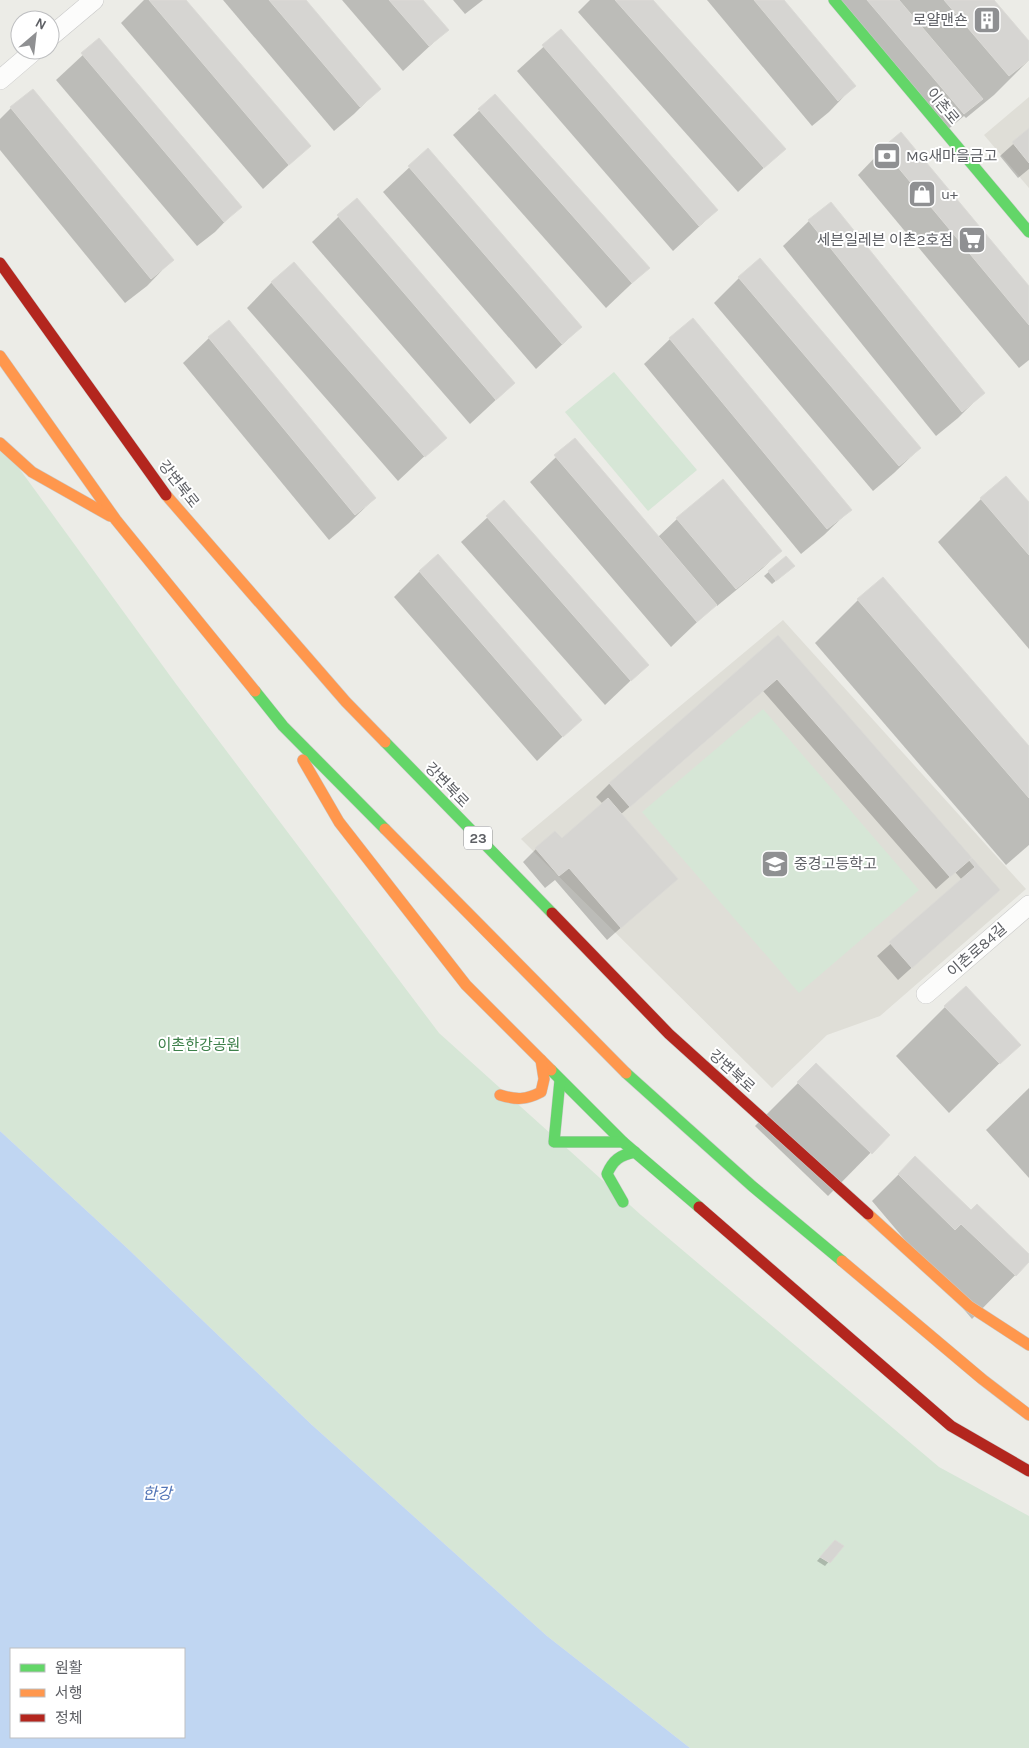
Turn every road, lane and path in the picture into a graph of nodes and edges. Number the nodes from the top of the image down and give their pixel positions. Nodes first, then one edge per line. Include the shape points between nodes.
1 (94, 0) edge
2 (834, 0) edge
3 (60, 29) edge
4 (23, 60) edge
5 (0, 80) edge
6 (1029, 232) edge
7 (0, 263) edge
8 (0, 356) edge
9 (0, 443) edge
10 (116, 520) junction
11 (283, 726) junction
12 (1029, 905) edge
13 (926, 994) dead end
14 (541, 1060) junction
15 (560, 1080) junction
16 (500, 1095) dead end
17 (623, 1142) junction
18 (635, 1152) junction
19 (623, 1202) dead end
20 (1029, 1345) edge
21 (1029, 1415) edge
22 (1029, 1471) edge

1 - 3 street
2 - 6 main road, 이촌로
4 - 5 street
7 - 20 main road, 강변북로 / 23 via 170,500 346,702 670,1034 969,1306
8 - 10 main road
9 - 10 main road via 32,472
10 - 11 main road
11 - 14 main road via 338,822 466,985
11 - 21 main road via 619,1067 760,1192
12 - 13 street, 이촌로84길
14 - 15 main road
14 - 16 main road via 544,1079 541,1092 516,1100
15 - 17 main road
15 - 17 main road via 554,1142
17 - 18 main road
18 - 19 main road via 615,1159 607,1174
18 - 22 main road via 951,1426

